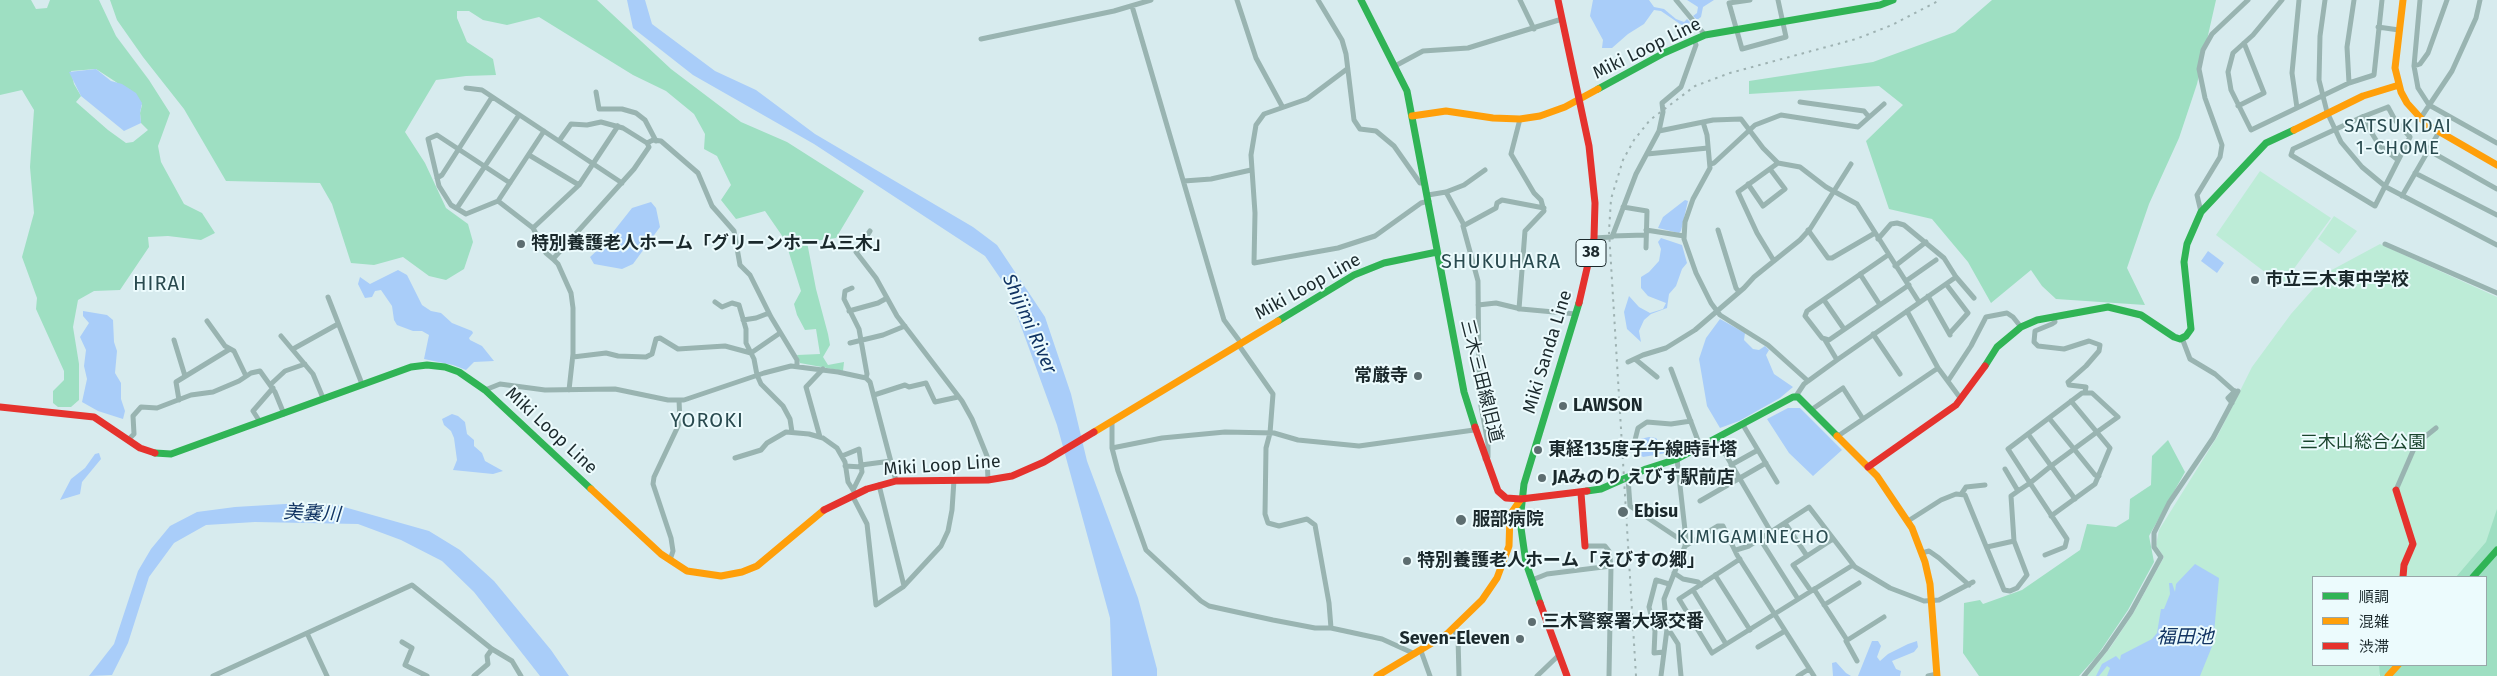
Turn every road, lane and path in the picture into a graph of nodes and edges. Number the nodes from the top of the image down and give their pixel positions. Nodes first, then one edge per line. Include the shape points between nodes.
1 (1148, 0) edge
2 (1238, 0) edge
3 (1318, 0) edge
4 (1361, 0) edge
5 (1520, 0) edge
6 (1558, 0) edge
7 (1676, 0) edge
8 (1750, 0) edge
9 (1778, 0) edge
10 (1892, 0) edge
11 (2248, 0) edge
12 (2282, 0) edge
13 (2299, 0) edge
14 (2325, 0) edge
15 (2354, 0) edge
16 (2382, 0) edge
17 (2403, 0) edge
18 (2420, 0) edge
19 (2447, 0) edge
20 (2480, 0) edge
21 (1132, 6) junction
22 (1562, 19) junction
23 (1782, 22) junction
24 (2378, 27) junction
25 (1534, 29) junction
26 (1735, 29) junction
27 (2399, 30) junction
28 (1706, 36) junction
29 (981, 39) dead end
30 (1694, 40) junction
31 (2244, 43) junction
32 (1395, 66) junction
33 (2414, 66) junction
34 (1347, 69) junction
35 (2349, 83) junction
36 (2399, 85) junction
37 (466, 88) dead end
38 (596, 92) dead end
39 (2323, 96) junction
40 (492, 97) junction
41 (1580, 100) junction
42 (1800, 102) dead end
43 (1884, 104) dead end
44 (2430, 105) junction
45 (1282, 106) junction
46 (2238, 106) junction
47 (2297, 108) junction
48 (2327, 112) junction
49 (519, 114) junction
50 (1412, 116) junction
51 (1870, 117) junction
52 (2362, 117) junction
53 (1520, 119) junction
54 (2420, 119) junction
55 (1703, 122) junction
56 (618, 126) junction
57 (1750, 129) junction
58 (2334, 129) junction
59 (1659, 131) junction
60 (544, 132) junction
61 (2439, 132) junction
62 (656, 140) junction
63 (559, 141) junction
64 (647, 143) junction
65 (2497, 143) edge
66 (1708, 148) junction
67 (458, 149) junction
68 (2428, 150) junction
69 (1647, 154) junction
70 (529, 155) junction
71 (2398, 160) junction
72 (1778, 162) junction
73 (593, 164) junction
74 (1710, 164) junction
75 (1851, 164) dead end
76 (2497, 165) edge
77 (485, 166) junction
78 (1770, 169) junction
79 (1251, 170) junction
80 (1485, 170) dead end
81 (2415, 173) junction
82 (437, 178) junction
83 (1184, 181) junction
84 (1424, 182) junction
85 (510, 183) junction
86 (622, 183) junction
87 (1748, 184) junction
88 (579, 185) junction
89 (2386, 187) junction
90 (2497, 189) edge
91 (1833, 191) junction
92 (1446, 192) junction
93 (2402, 196) junction
94 (1428, 198) junction
95 (498, 201) junction
96 (1623, 207) junction
97 (457, 208) junction
98 (1544, 208) junction
99 (2201, 212) junction
100 (2497, 215) edge
101 (1464, 225) junction
102 (532, 228) junction
103 (1718, 230) dead end
104 (1808, 230) junction
105 (870, 231) dead end
106 (1645, 233) junction
107 (1875, 233) junction
108 (1612, 236) junction
109 (1684, 236) junction
110 (1594, 238) junction
111 (1878, 239) junction
112 (1926, 242) junction
113 (2385, 244) dead end
114 (2497, 245) edge
115 (1646, 248) dead end
116 (1436, 252) junction
117 (1888, 255) junction
118 (553, 259) junction
119 (1774, 260) junction
120 (1936, 260) dead end
121 (1895, 266) junction
122 (1860, 274) junction
123 (1956, 277) junction
124 (1907, 283) junction
125 (1946, 284) junction
126 (852, 288) dead end
127 (1739, 292) junction
128 (2497, 293) edge
129 (1928, 296) junction
130 (328, 297) dead end
131 (887, 298) junction
132 (1974, 298) dead end
133 (1824, 300) junction
134 (715, 302) dead end
135 (1920, 302) junction
136 (1478, 305) junction
137 (1880, 305) junction
138 (1519, 309) junction
139 (1717, 311) junction
140 (1907, 311) junction
141 (849, 312) junction
142 (769, 313) junction
143 (1576, 314) junction
144 (2054, 316) junction
145 (743, 320) junction
146 (207, 321) dead end
147 (338, 324) junction
148 (905, 326) junction
149 (2021, 327) junction
150 (1844, 329) junction
151 (780, 333) junction
152 (1873, 334) junction
153 (281, 336) dead end
154 (2182, 338) junction
155 (174, 340) dead end
156 (1825, 340) junction
157 (862, 342) junction
158 (850, 343) dead end
159 (1239, 344) junction
160 (230, 349) junction
161 (293, 349) junction
162 (751, 353) junction
163 (572, 357) junction
164 (1635, 359) junction
165 (1837, 360) junction
166 (1628, 362) dead end
167 (305, 364) junction
168 (798, 366) junction
169 (1938, 368) junction
170 (823, 369) junction
171 (1671, 370) dead end
172 (1900, 374) dead end
173 (757, 375) junction
174 (185, 376) junction
175 (246, 376) junction
176 (1657, 377) dead end
177 (866, 378) junction
178 (1948, 380) junction
179 (1808, 381) junction
180 (362, 384) junction
181 (272, 386) junction
182 (485, 390) junction
183 (569, 390) junction
184 (2086, 392) junction
185 (874, 395) junction
186 (1796, 396) junction
187 (958, 397) junction
188 (323, 398) junction
189 (1961, 399) junction
190 (179, 400) junction
191 (679, 400) junction
192 (2071, 402) junction
193 (0, 407) edge
194 (1811, 410) junction
195 (284, 414) junction
196 (2049, 418) junction
197 (1863, 419) junction
198 (1691, 421) junction
199 (260, 422) junction
200 (1112, 422) junction
201 (1743, 425) junction
202 (2436, 428) dead end
203 (1474, 430) junction
204 (792, 432) junction
205 (1270, 432) junction
206 (2097, 432) junction
207 (2028, 434) junction
208 (1838, 436) junction
209 (820, 437) junction
210 (1716, 438) junction
211 (128, 440) junction
212 (1700, 446) junction
213 (1112, 448) junction
214 (2074, 449) junction
215 (1636, 450) dead end
216 (1758, 450) junction
217 (842, 456) junction
218 (735, 458) dead end
219 (1485, 459) junction
220 (1677, 459) junction
221 (891, 461) junction
222 (1766, 463) junction
223 (1731, 465) junction
224 (845, 466) junction
225 (862, 466) junction
226 (2051, 466) junction
227 (1868, 467) junction
228 (2005, 469) dead end
229 (2098, 476) junction
230 (1628, 478) junction
231 (1739, 478) junction
232 (954, 480) junction
233 (988, 480) junction
234 (896, 481) junction
235 (1777, 482) dead end
236 (2030, 483) junction
237 (879, 485) junction
238 (1985, 485) dead end
239 (2396, 490) joint
240 (853, 492) junction
241 (2018, 492) junction
242 (1580, 493) junction
243 (1962, 493) junction
244 (1521, 499) junction
245 (2075, 499) junction
246 (1700, 501) dead end
247 (2051, 516) junction
248 (1908, 521) junction
249 (1786, 523) junction
250 (1771, 532) junction
251 (1760, 539) junction
252 (1833, 539) junction
253 (1681, 540) dead end
254 (2014, 541) junction
255 (1585, 546) joint
256 (1685, 546) junction
257 (1987, 548) junction
258 (1736, 550) junction
259 (2497, 550) edge
260 (1922, 554) junction
261 (2045, 555) dead end
262 (1807, 556) junction
263 (1740, 559) junction
264 (670, 560) junction
265 (1852, 564) junction
266 (1611, 566) junction
267 (1674, 573) junction
268 (1715, 575) junction
269 (2403, 576) edge
270 (2474, 576) edge
271 (1532, 580) junction
272 (1859, 583) dead end
273 (1669, 584) junction
274 (1701, 585) junction
275 (904, 586) junction
276 (1693, 590) junction
277 (1812, 590) junction
278 (1798, 599) junction
279 (1932, 600) junction
280 (1824, 605) junction
281 (1775, 614) junction
282 (1884, 617) dead end
283 (1331, 628) junction
284 (1453, 629) junction
285 (1750, 630) junction
286 (1785, 631) junction
287 (307, 633) junction
288 (1667, 633) junction
289 (1847, 640) junction
290 (402, 642) dead end
291 (1726, 644) junction
292 (1758, 647) dead end
293 (492, 649) junction
294 (1418, 652) junction
295 (1664, 652) junction
296 (1559, 655) junction
297 (1857, 661) dead end
298 (2397, 666) edge
299 (1809, 669) junction
300 (423, 675) edge
301 (1937, 675) edge
302 (214, 676) edge
303 (327, 676) edge
304 (474, 676) edge
305 (521, 676) edge
306 (1377, 676) edge
307 (1430, 676) edge
308 (1458, 676) edge
309 (1537, 676) edge
310 (1567, 676) edge
311 (1609, 676) edge
312 (1661, 676) edge
313 (1681, 676) edge
314 (1798, 676) edge
315 (1814, 676) edge
316 (1928, 676) edge
317 (2084, 676) edge
318 (2388, 676) edge

1 - 21 street
2 - 45 street via 1256,58
3 - 34 street via 1342,40
4 - 32 main road
5 - 25 street
6 - 22 main road, Miki Sanda Line / 38
7 - 28 street
8 - 26 street via 1729,3
9 - 23 street
10 - 23 main road, Miki Loop Line via 1880,5
11 - 99 street via 2212,34 2203,50 2199,69 2205,98 2222,145 2220,157 2197,195
12 - 31 street
13 - 47 street via 2292,73
14 - 39 street via 2318,60
15 - 35 street via 2347,47
16 - 24 street
17 - 27 main road
18 - 33 street
19 - 33 street via 2428,53 2420,64
20 - 44 street via 2476,18 2452,71
21 - 29 street
21 - 83 street
22 - 25 street
22 - 41 main road, Miki Sanda Line / 38
23 - 26 main road, Miki Loop Line
23 - 26 street via 1786,37 1742,49
24 - 27 street
24 - 35 street via 2374,75
25 - 32 street via 1468,48 1423,51
26 - 28 main road, Miki Loop Line
27 - 36 main road via 2395,68
28 - 30 main road, Miki Loop Line
30 - 41 main road, Miki Loop Line
30 - 59 street via 1696,45 1680,87 1662,103
31 - 46 street via 2233,53 2228,72
31 - 46 street via 2264,93
32 - 50 main road via 1407,91
33 - 44 street via 2418,88
34 - 45 street via 1307,99
34 - 84 street via 1354,120 1360,129 1376,131 1394,146 1420,183
35 - 39 street
36 - 48 main road
36 - 54 main road via 2407,103
37 - 40 street via 482,90
38 - 62 street via 599,109 636,113 645,120
39 - 47 street
39 - 48 street
40 - 49 street
40 - 67 street
41 - 53 main road, Miki Loop Line via 1553,112
41 - 110 main road, Miki Sanda Line / 38 via 1593,174
42 - 51 street via 1864,111
43 - 51 street
44 - 54 street
44 - 65 street
45 - 79 street via 1264,114 1256,125
46 - 47 street via 2252,130
48 - 58 street
48 - 99 main road via 2266,143
49 - 60 street
49 - 77 street
50 - 53 main road, Miki Loop Line via 1446,111
50 - 84 main road
51 - 57 street via 1858,127 1780,115
52 - 58 street
52 - 71 street via 2379,145
52 - 71 street via 2388,107 2410,137
53 - 98 street via 1511,154
54 - 61 main road
55 - 57 street via 1741,119
55 - 59 street
55 - 66 street
56 - 63 street via 601,122 571,124
56 - 64 street
56 - 73 street
57 - 72 street
57 - 74 street
58 - 89 street via 2350,154
58 - 89 street via 2293,149 2291,155 2375,206
59 - 69 street
60 - 63 street
60 - 70 street
61 - 68 street
61 - 76 main road
62 - 64 street
62 - 142 street via 698,174 712,206 734,231 740,265 750,275
63 - 73 street
64 - 86 street via 649,147
66 - 69 street
66 - 74 street
67 - 77 street
67 - 82 street
67 - 82 street via 437,135 428,139
68 - 81 street
68 - 90 street
69 - 96 street
70 - 85 street
70 - 88 street
71 - 89 street
72 - 78 street
72 - 91 street via 1800,167
73 - 86 street
73 - 88 street
74 - 109 street via 1693,198
75 - 91 street
77 - 85 street
77 - 97 street
78 - 87 street
78 - 87 street via 1785,189 1763,206
79 - 83 street
79 - 94 street via 1254,263 1338,248 1375,236
80 - 92 street via 1468,183
81 - 93 street
81 - 100 street
82 - 97 street via 445,196
83 - 159 street via 1224,320
84 - 94 main road
85 - 95 street
86 - 118 street
87 - 119 street via 1738,192
88 - 102 street
89 - 93 street
91 - 104 street
91 - 107 street via 1857,204
92 - 94 street
92 - 101 street
93 - 114 street
94 - 116 main road
95 - 97 street via 466,214
95 - 102 street
96 - 106 street via 1647,211
96 - 108 street
98 - 101 street via 1502,200 1496,208
98 - 138 street via 1542,215 1525,231
99 - 154 main road via 2187,244 2184,262 2191,329
101 - 136 street via 1478,282
102 - 118 street
103 - 127 street
104 - 107 street via 1828,258
104 - 119 street
105 - 131 street via 856,252
106 - 108 street
106 - 109 street
106 - 115 street
107 - 111 street
108 - 110 street
109 - 139 street via 1696,273
110 - 143 main road, Miki Sanda Line / 38
111 - 112 street via 1891,224 1896,223 1904,225
111 - 117 street
112 - 121 street
112 - 123 street via 1944,258
113 - 128 street
116 - 159 main road, Miki Loop Line via 1384,263 1354,274
116 - 203 main road, 三木三田線旧道
117 - 121 street
117 - 122 street
118 - 163 street via 571,294
119 - 127 street
120 - 124 street
121 - 124 street
122 - 133 street
122 - 137 street
123 - 125 street
123 - 132 street
124 - 135 street
124 - 137 street
125 - 129 street
125 - 129 street via 1968,313 1950,334
126 - 141 street via 844,295
127 - 139 street
129 - 135 street
130 - 147 street
131 - 141 street
131 - 148 street
133 - 150 street
133 - 156 street via 1807,311 1806,316
134 - 145 street via 722,307 732,303 739,305
135 - 140 street
136 - 138 street via 1496,303
136 - 219 street via 1481,406 1488,444 1488,457
137 - 150 street
138 - 143 street
139 - 164 street via 1666,348
139 - 179 street via 1777,351
140 - 152 street
140 - 169 street
141 - 157 street
142 - 145 street
142 - 151 street
143 - 244 main road, Miki Sanda Line / 38
144 - 149 main road
144 - 154 main road via 2108,307 2126,310 2154,322 2174,337
144 - 184 street via 2055,322 2035,331 2034,342 2038,346 2064,349 2089,341 2100,345 2099,351 2068,382 2069,385 2086,387
145 - 162 street via 746,343
146 - 160 street via 224,346
147 - 161 street
147 - 180 street
148 - 157 street
148 - 187 street
149 - 178 street via 2007,313 1986,317
149 - 189 main road via 1997,347
150 - 156 street
151 - 162 street
151 - 168 street
152 - 165 street
152 - 172 street
153 - 161 street
154 - 317 street via 2190,359 2238,391 2154,533 2154,547 2161,557 2131,612
155 - 174 street
156 - 165 street
157 - 158 street
157 - 177 street
159 - 200 main road, Miki Loop Line
159 - 205 street via 1273,394
160 - 174 street
160 - 175 street
161 - 167 street
162 - 163 street via 725,346 678,349 660,338 656,339 652,354 646,357 606,353
162 - 173 street
163 - 183 street
164 - 166 street
164 - 176 street
165 - 179 street
167 - 181 street via 285,371
167 - 188 street
168 - 170 street
168 - 173 street
169 - 178 street
169 - 197 street
170 - 177 street
170 - 209 street via 806,387
171 - 198 street
173 - 191 street
173 - 204 street via 783,406
174 - 190 street via 176,382
175 - 181 street via 260,371
175 - 190 street via 213,392
177 - 185 street
178 - 189 street
179 - 186 street
180 - 182 main road, Miki Loop Line via 411,367 427,365 459,372
180 - 188 main road, Miki Loop Line
181 - 195 street
181 - 199 street via 252,411
182 - 183 street via 500,384 528,389
182 - 264 main road, Miki Loop Line
183 - 191 street via 615,389
184 - 192 street
184 - 206 street via 2092,393 2118,417
185 - 187 street via 905,385 926,383 935,402
185 - 221 street
186 - 194 main road
186 - 201 main road
187 - 233 street via 972,418 987,456
188 - 195 main road, Miki Loop Line
189 - 227 main road
190 - 211 street via 157,408 141,407 136,410 134,434
191 - 264 street via 680,422 653,484 673,551
192 - 196 street
192 - 206 street
193 - 211 main road, Miki Loop Line via 94,417
194 - 197 street via 1843,388
194 - 208 main road
195 - 199 main road, Miki Loop Line
196 - 207 street
196 - 214 street
197 - 208 street
198 - 212 street
198 - 215 street via 1671,424 1647,422 1638,428
199 - 211 main road, Miki Loop Line via 171,454 154,453
200 - 213 street
200 - 233 main road, Miki Loop Line via 1012,476
201 - 210 main road
201 - 216 street
202 - 239 street via 2416,444
203 - 205 street via 1359,446 1298,440
203 - 219 main road, 三木三田線旧道
204 - 209 street
204 - 218 street via 767,443 761,450
205 - 213 street via 1196,434
205 - 283 street via 1266,448 1265,514 1268,523 1279,526 1307,519 1315,524
206 - 214 street
206 - 229 street via 2110,448
207 - 226 street
207 - 236 street via 2008,449
208 - 227 main road
209 - 217 street via 830,442
210 - 212 main road
210 - 223 street
212 - 220 main road
213 - 283 street via 1146,550 1201,601 1209,606 1273,620
214 - 226 street
214 - 229 street
216 - 222 street
216 - 223 street
217 - 224 street
217 - 225 street via 858,449
219 - 244 main road, 三木三田線旧道 via 1498,491 1506,498
220 - 230 main road
220 - 256 street
221 - 225 street
221 - 234 street
222 - 231 street
222 - 235 street
223 - 231 street
224 - 225 street
224 - 240 street
225 - 240 street via 861,477
226 - 236 street
226 - 245 street
227 - 248 main road
228 - 241 street
229 - 245 street via 2096,484
230 - 242 main road
230 - 253 street via 1630,506
231 - 246 street
231 - 250 street
232 - 233 main road, Miki Loop Line
232 - 234 main road, Miki Loop Line
232 - 275 street via 948,531 941,546
234 - 237 main road, Miki Loop Line
236 - 241 street
236 - 247 street
237 - 240 main road, Miki Loop Line
237 - 275 street
238 - 243 street via 1966,487
239 - 269 main road via 2412,544
240 - 264 main road, Miki Loop Line via 815,515 758,566 742,572 721,576 688,571
240 - 275 street via 867,524 876,605
241 - 254 street via 2011,496
242 - 244 main road
242 - 255 main road
243 - 248 street via 1941,500
243 - 257 street
244 - 271 main road, Miki Sanda Line / 38 via 1522,542
244 - 284 main road via 1510,515 1509,546 1497,578 1482,600
245 - 247 street
247 - 261 street via 2067,544
248 - 260 main road
249 - 250 street
249 - 252 street via 1809,507
249 - 262 street
250 - 251 street
251 - 258 street
251 - 278 street
252 - 262 street
252 - 265 street
254 - 257 street
254 - 257 street via 2027,575 2010,591 2004,590
255 - 266 street via 1605,546
256 - 258 street via 1723,526
256 - 267 street
258 - 263 street
259 - 270 main road
260 - 279 main road
260 - 279 street via 1929,552 1934,555 1971,584 1939,600
262 - 277 street via 1793,565
263 - 268 street
263 - 281 street
265 - 277 street
265 - 279 street via 1890,588 1924,601
266 - 271 street via 1547,574
266 - 311 street
267 - 273 street
267 - 274 street
268 - 274 street
268 - 285 street
271 - 296 main road, Miki Sanda Line / 38
272 - 280 street
273 - 288 street via 1664,599
273 - 295 street via 1656,580 1649,607 1655,631 1654,653
274 - 276 street
276 - 291 street
276 - 291 street via 1679,599 1712,653
277 - 278 street
277 - 280 street
278 - 281 street
279 - 301 main road
280 - 289 street
281 - 285 street
281 - 286 street
282 - 289 street
283 - 294 street via 1382,639
284 - 294 main road
284 - 308 street via 1458,637
285 - 291 street
286 - 292 street
286 - 299 street
287 - 293 street via 412,585
287 - 302 street
287 - 303 street
288 - 295 street
288 - 313 street via 1671,633 1678,644
289 - 297 street via 1846,644
290 - 300 street via 412,648 405,665
293 - 304 street via 487,656 488,664
293 - 305 street via 512,662
294 - 306 main road
294 - 307 street
295 - 312 street
296 - 309 street
296 - 310 main road, Miki Sanda Line / 38
298 - 318 main road
299 - 314 street
299 - 315 street
301 - 316 street

